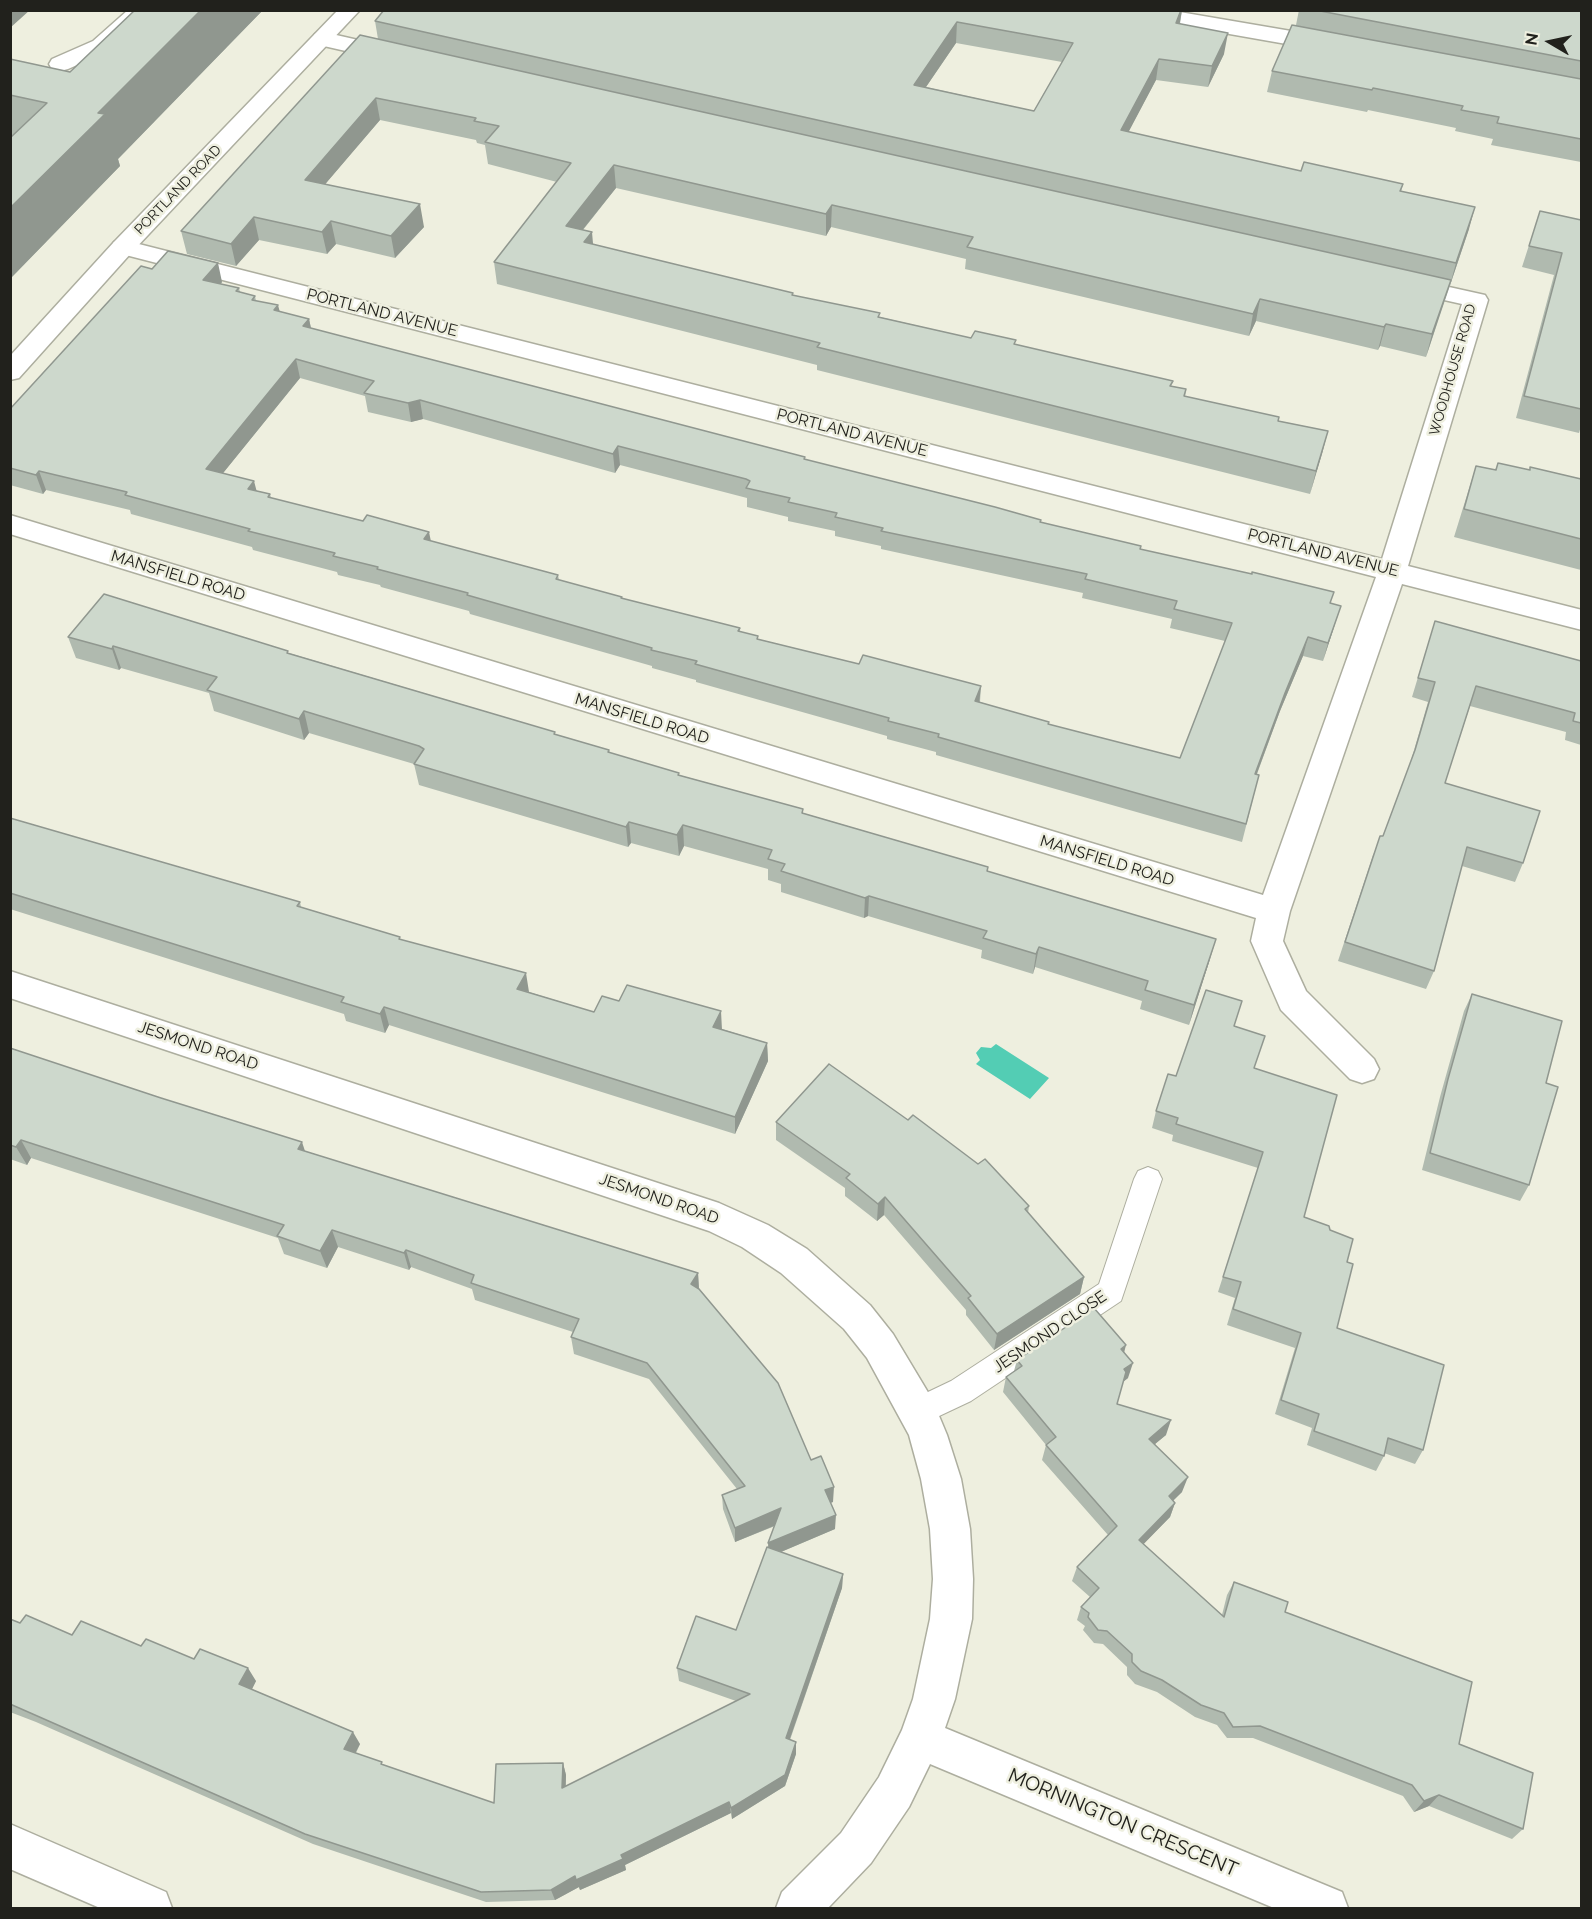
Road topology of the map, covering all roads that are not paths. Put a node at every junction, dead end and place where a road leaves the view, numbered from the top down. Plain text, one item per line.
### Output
1 (141, 10) edge
2 (350, 10) edge
3 (1127, 10) edge
4 (1261, 21) edge
5 (323, 39) junction
6 (1350, 48) edge
7 (416, 60) edge
8 (60, 64) dead end
9 (123, 247) junction
10 (1382, 279) edge
11 (10, 372) edge
12 (10, 524) edge
13 (1392, 571) junction
14 (1581, 620) edge
15 (1274, 911) junction
16 (10, 984) edge
17 (1362, 1069) dead end
18 (1148, 1179) dead end
19 (918, 1412) junction
20 (920, 1739) junction
21 (10, 1846) edge
22 (150, 1908) edge
23 (798, 1908) edge
24 (1326, 1908) edge

1 - 8 street
2 - 5 street, PORTLAND ROAD
3 - 4 street
4 - 6 street
5 - 7 street
5 - 9 street, PORTLAND ROAD
9 - 11 street, PORTLAND ROAD
9 - 13 street, PORTLAND AVENUE
10 - 13 street, WOODHOUSE ROAD
12 - 15 street, MANSFIELD ROAD
13 - 14 street, PORTLAND AVENUE
13 - 15 street
15 - 17 street
16 - 19 street, JESMOND ROAD
18 - 19 lane, JESMOND CLOSE
19 - 20 street, JESMOND ROAD
20 - 23 street, JESMOND ROAD
20 - 24 street, MORNINGTON CRESCENT
21 - 22 street

